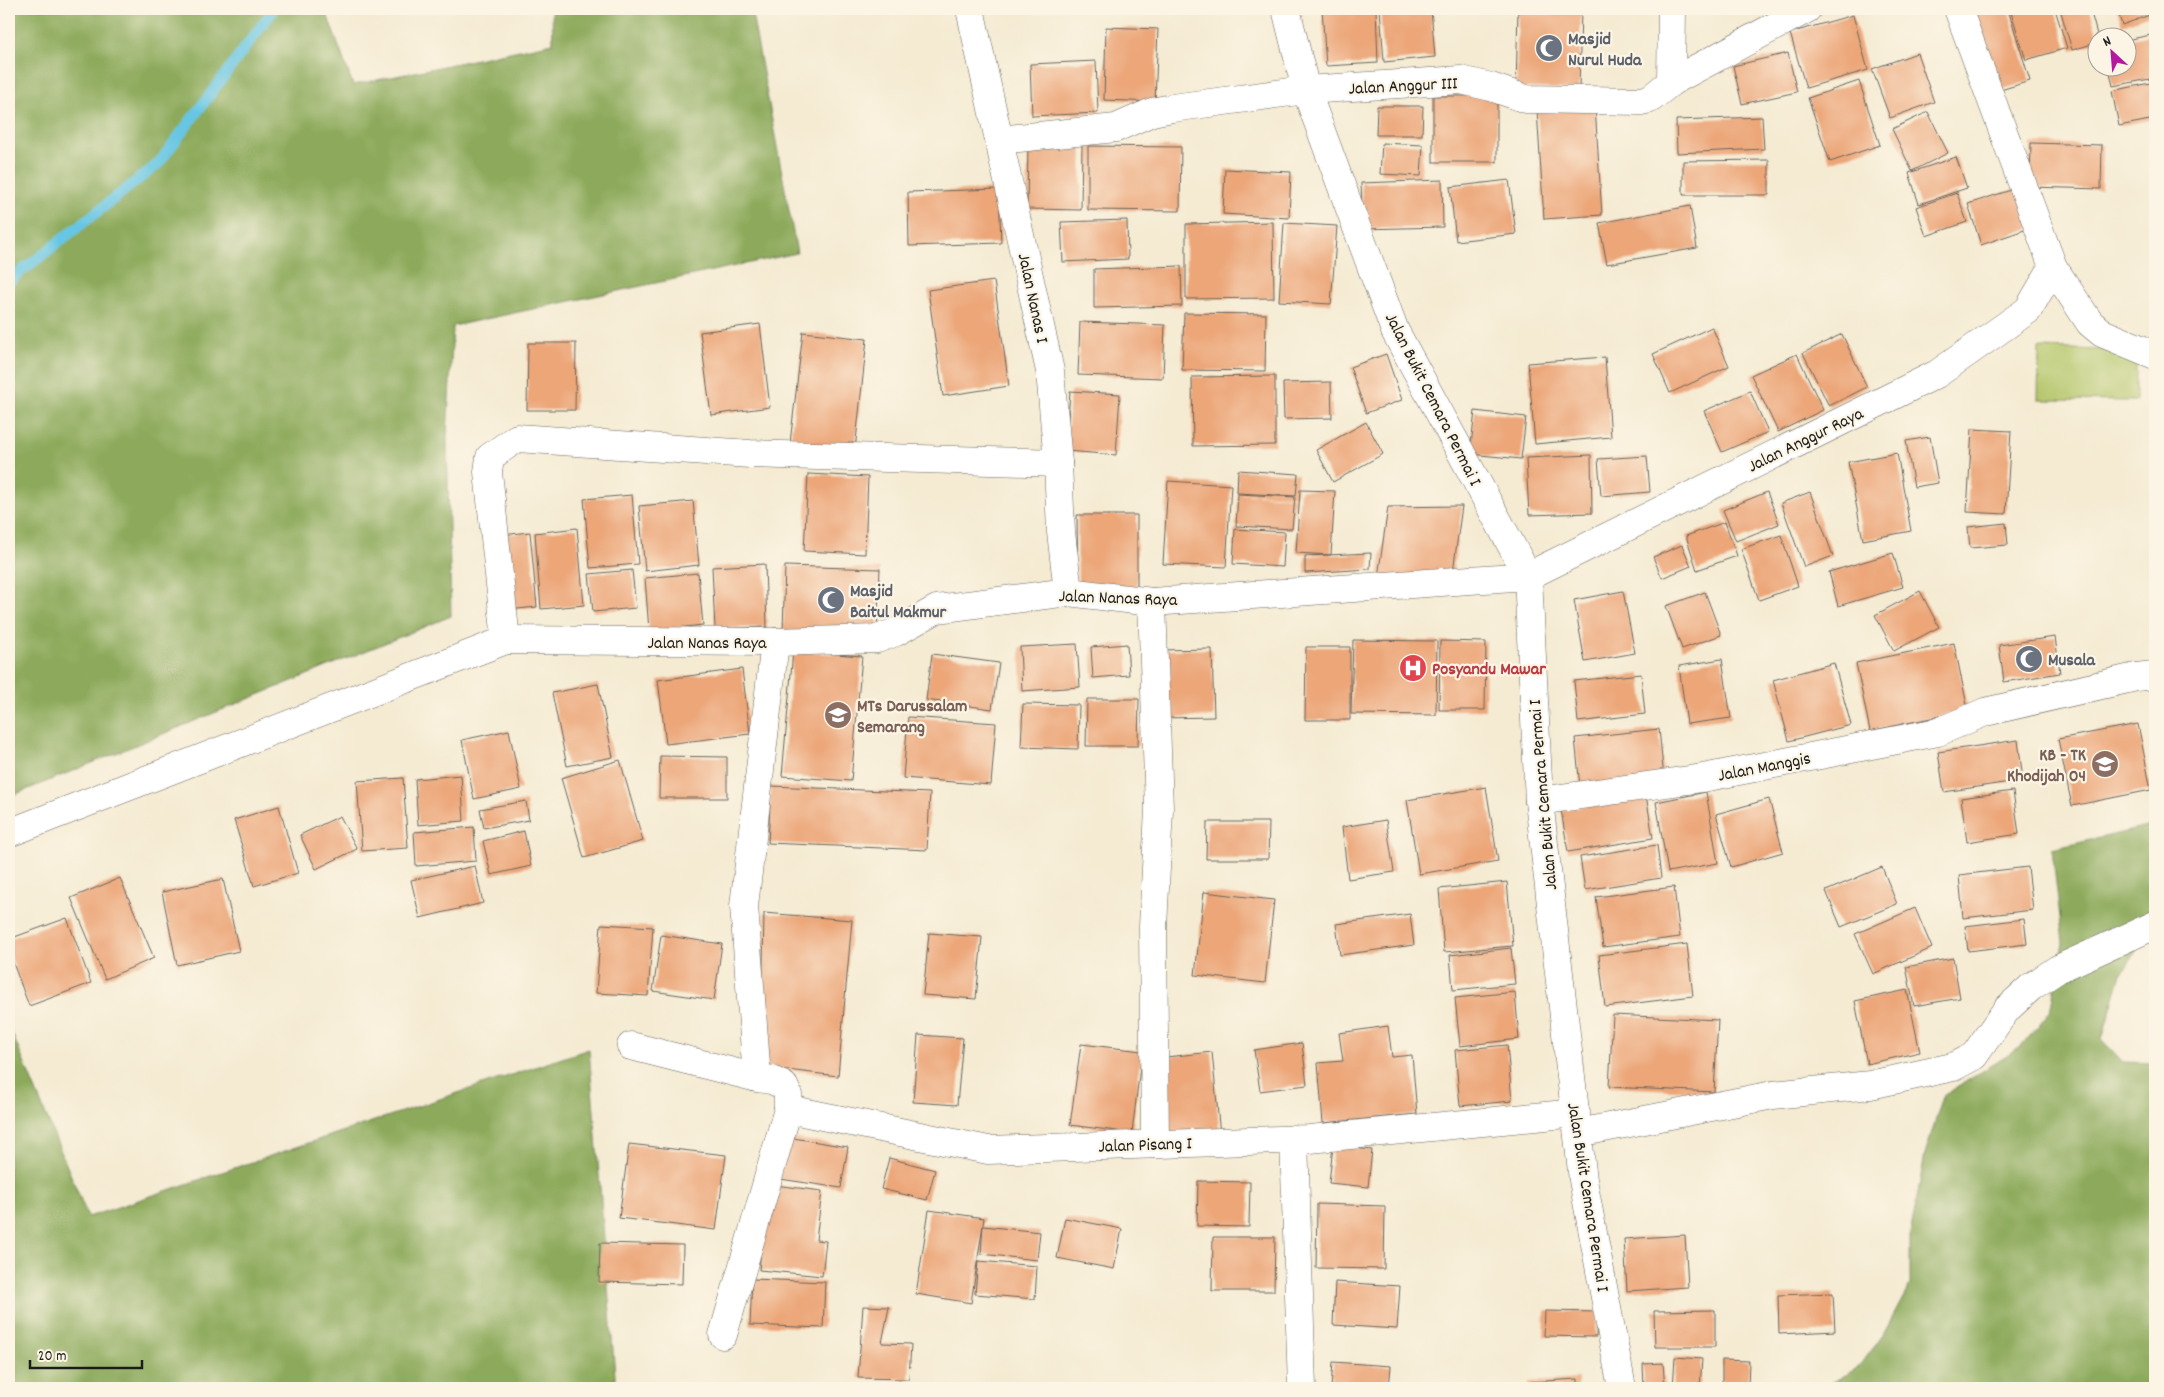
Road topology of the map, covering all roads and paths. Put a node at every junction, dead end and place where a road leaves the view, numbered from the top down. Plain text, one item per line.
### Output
1 (970, 9) edge
2 (1286, 9) edge
3 (1672, 9) edge
4 (1807, 9) edge
5 (1958, 9) edge
6 (1671, 82) junction
7 (1306, 90) junction
8 (999, 140) junction
9 (2054, 267) junction
10 (2155, 355) edge
11 (1058, 463) junction
12 (1528, 576) junction
13 (1068, 592) junction
14 (1152, 602) junction
15 (506, 640) junction
16 (775, 642) junction
17 (2155, 675) edge
18 (1539, 801) junction
19 (9, 832) edge
20 (2155, 925) edge
21 (631, 1046) dead end
22 (756, 1069) junction
23 (788, 1109) junction
24 (1577, 1123) junction
25 (1294, 1139) junction
26 (1155, 1144) junction
27 (723, 1335) dead end
28 (1302, 1388) edge
29 (1622, 1388) edge

1 - 8 street, Jalan Nanas I
2 - 7 street, Jalan Bukit Cemara Permai I
3 - 6 street
4 - 6 street, Jalan Anggur III
5 - 9 street
6 - 7 street, Jalan Anggur III
7 - 8 street, Jalan Anggur III
7 - 12 street, Jalan Bukit Cemara Permai I
8 - 11 street, Jalan Nanas I
9 - 10 street
9 - 12 street, Jalan Anggur Raya
11 - 13 street, Jalan Nanas I
11 - 15 street
12 - 14 street, Jalan Nanas Raya
12 - 18 street, Jalan Bukit Cemara Permai I
13 - 14 street, Jalan Nanas Raya
13 - 16 street, Jalan Nanas Raya
14 - 26 street
15 - 16 street, Jalan Nanas Raya
15 - 19 street
16 - 22 street
17 - 18 street, Jalan Manggis
18 - 24 street, Jalan Bukit Cemara Permai I
20 - 24 street, Jalan Pisang I
21 - 22 street
22 - 23 street
23 - 26 street, Jalan Pisang I
23 - 27 street
24 - 25 street, Jalan Pisang I
24 - 29 street, Jalan Bukit Cemara Permai I
25 - 26 street, Jalan Pisang I
25 - 28 street

